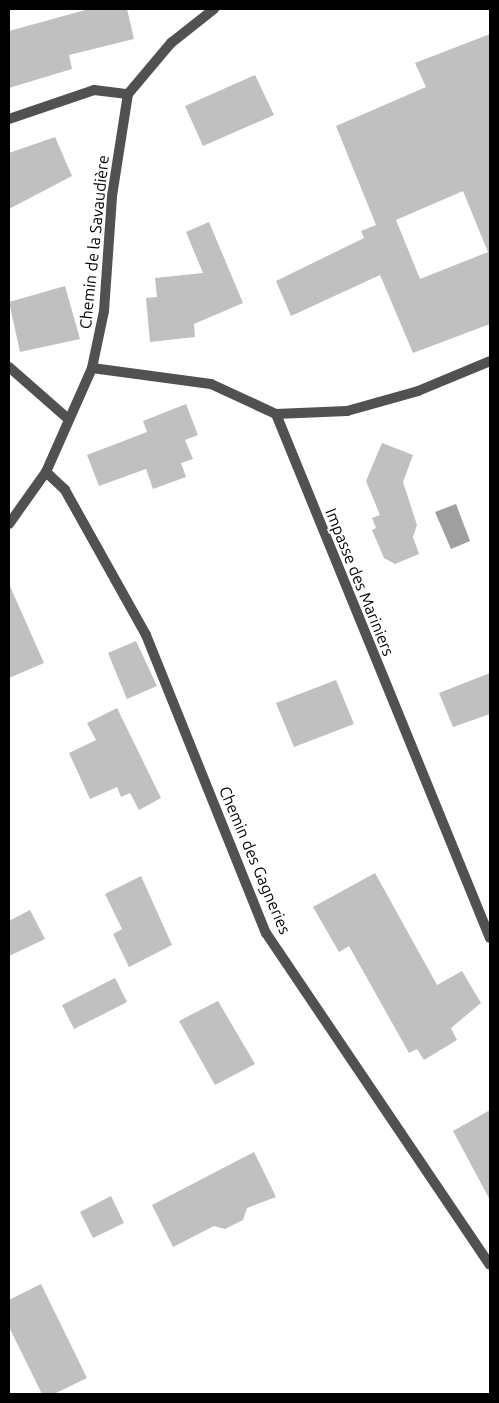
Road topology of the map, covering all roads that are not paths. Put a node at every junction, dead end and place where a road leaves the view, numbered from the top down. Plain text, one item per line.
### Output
1 (214, 9) edge
2 (128, 94) junction
3 (9, 119) edge
4 (490, 361) edge
5 (9, 367) edge
6 (92, 368) junction
7 (276, 414) junction
8 (67, 418) junction
9 (46, 472) junction
10 (9, 524) edge
11 (490, 938) edge
12 (490, 1265) edge

1 - 2 street
2 - 3 street
2 - 6 street, Chemin de la Savaudière
4 - 7 street
5 - 8 street
6 - 7 street
6 - 8 street, Chemin de la Savaudière
7 - 11 street, Impasse des Mariniers
8 - 9 street, Chemin de la Savaudière
9 - 10 street, Chemin de la Savaudière
9 - 12 street, Chemin des Gagneries

